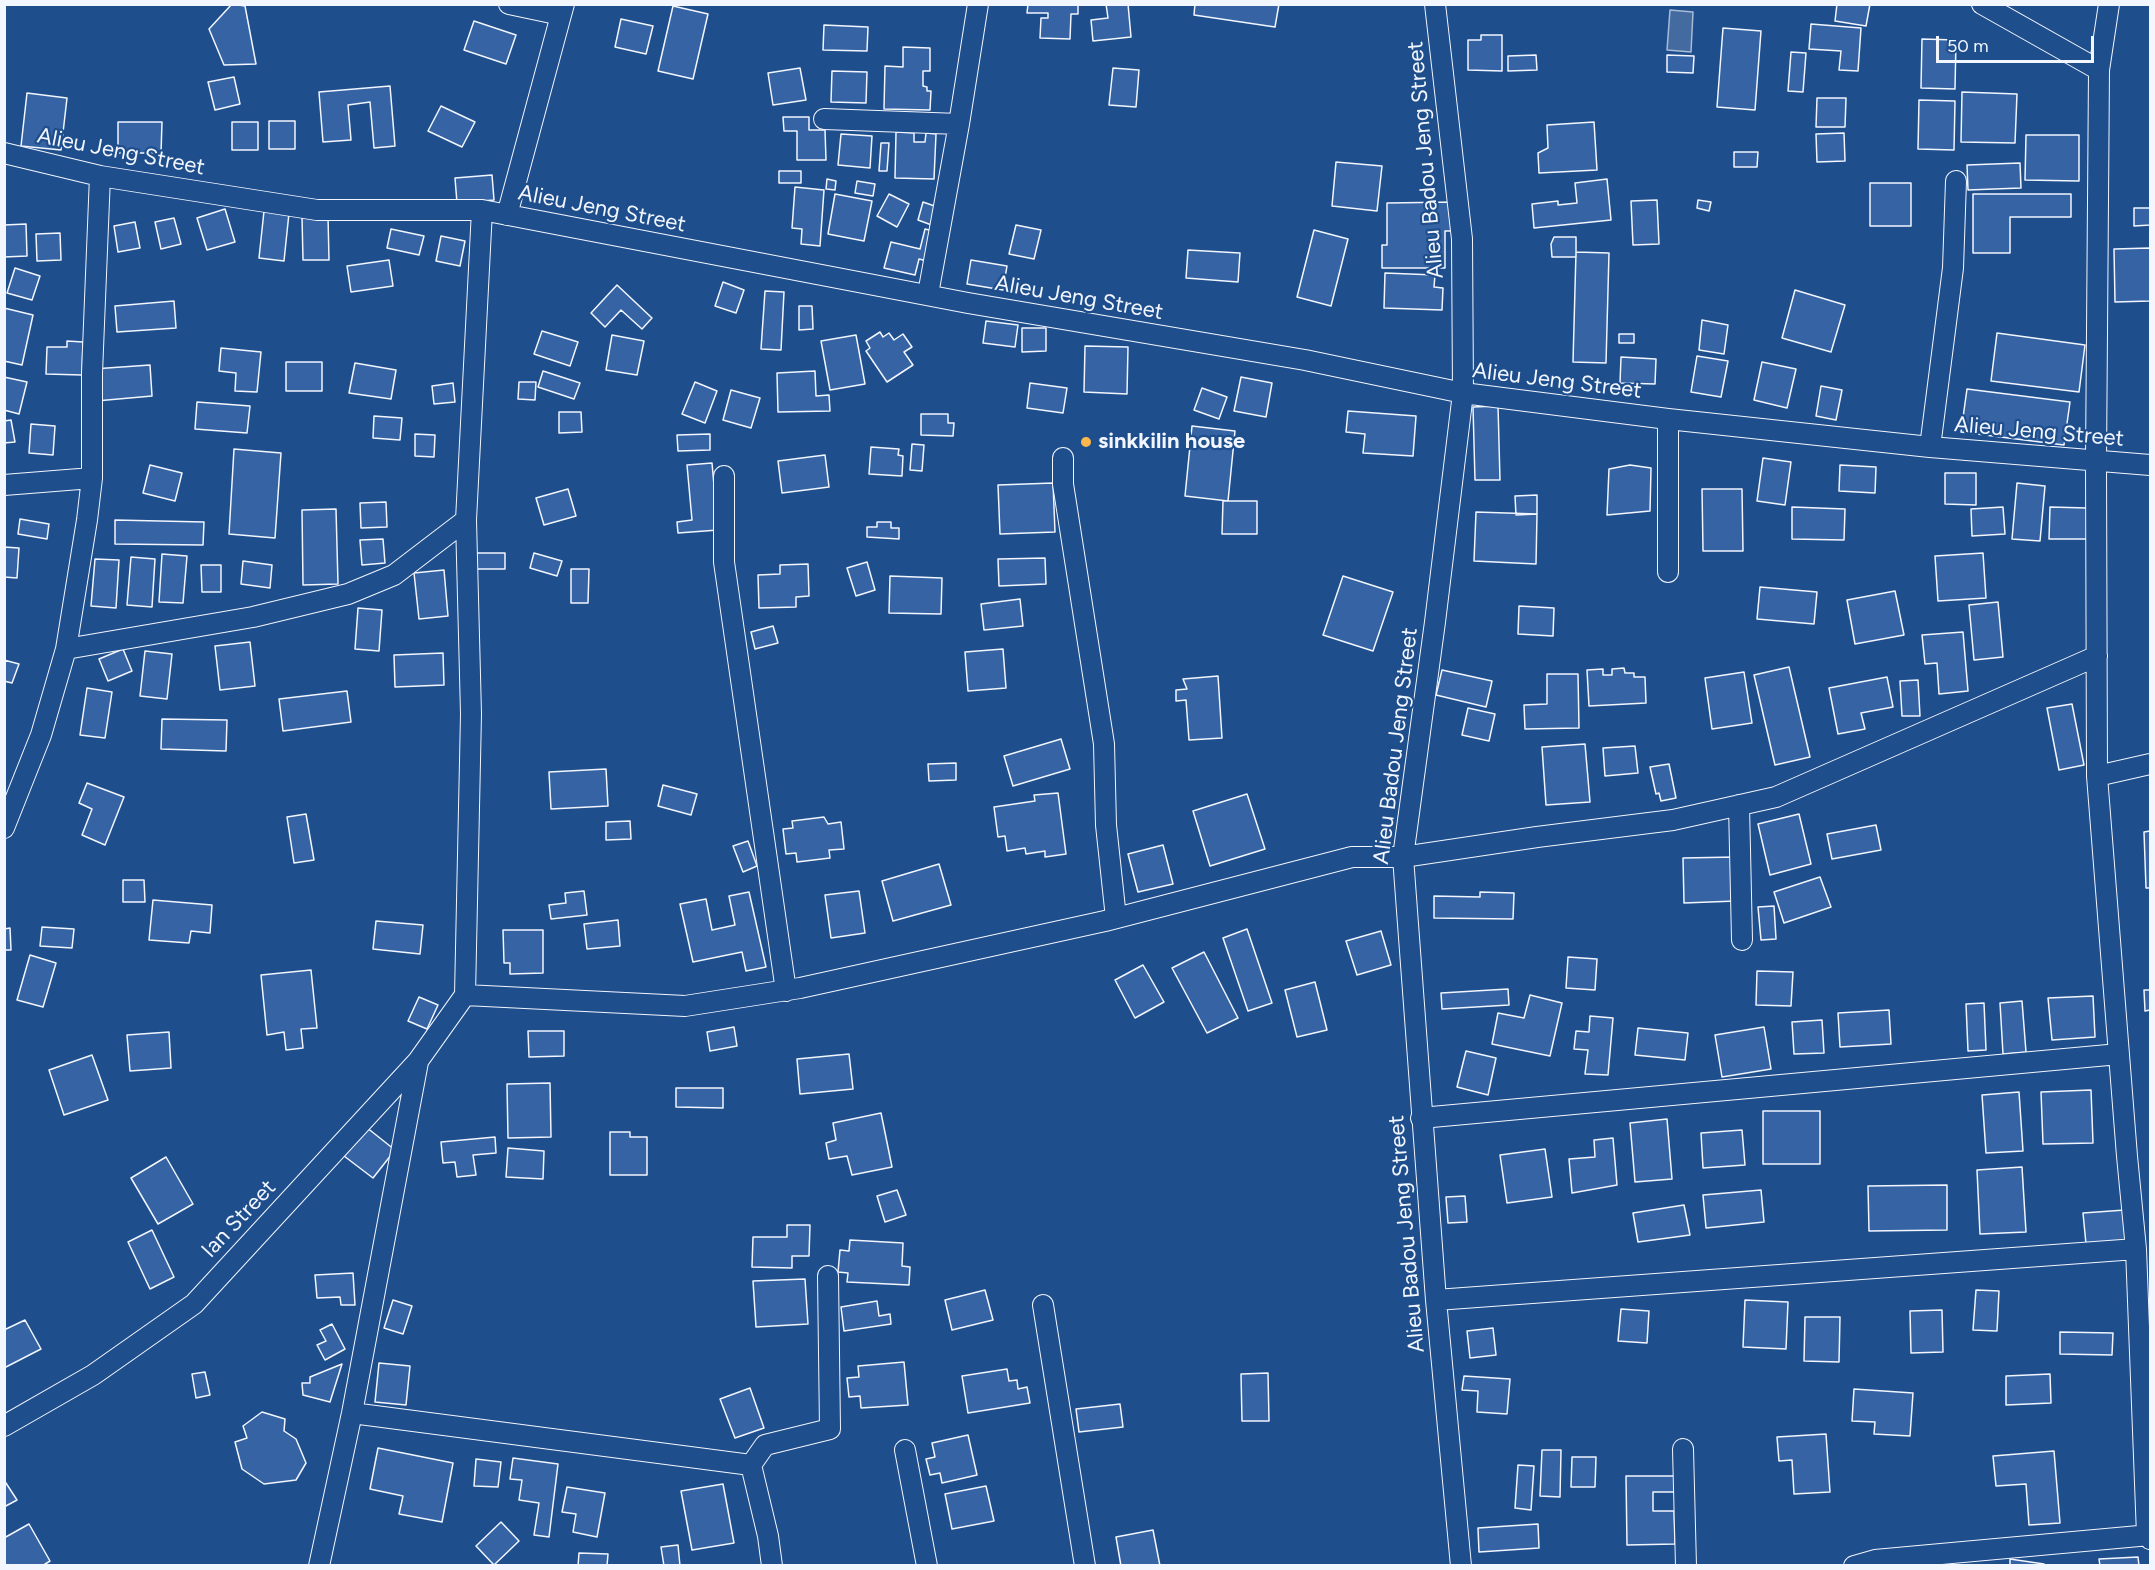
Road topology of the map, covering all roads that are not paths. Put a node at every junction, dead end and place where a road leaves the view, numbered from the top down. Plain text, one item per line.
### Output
1 (509, 4) edge
2 (978, 4) edge
3 (1435, 4) edge
4 (1982, 4) edge
5 (2109, 4) edge
6 (563, 10) edge
7 (2099, 70) junction
8 (825, 119) dead end
9 (959, 124) junction
10 (4, 153) edge
11 (100, 176) junction
12 (1956, 182) dead end
13 (482, 210) junction
14 (507, 215) junction
15 (928, 294) junction
16 (1463, 393) junction
17 (1668, 419) junction
18 (1930, 447) junction
19 (1062, 458) dead end
20 (2096, 462) junction
21 (2151, 465) edge
22 (724, 476) dead end
23 (92, 478) junction
24 (4, 485) edge
25 (466, 520) junction
26 (1668, 572) dead end
27 (66, 649) junction
28 (2097, 656) junction
29 (2151, 764) edge
30 (2097, 776) junction
31 (1738, 805) junction
32 (4, 828) edge
33 (1403, 857) junction
34 (1116, 918) junction
35 (1742, 940) dead end
36 (786, 991) junction
37 (465, 995) junction
38 (2119, 1054) junction
39 (418, 1061) junction
40 (1421, 1118) junction
41 (2136, 1249) junction
42 (828, 1276) dead end
43 (1436, 1300) junction
44 (1043, 1305) dead end
45 (352, 1413) junction
46 (4, 1426) edge
47 (1683, 1449) dead end
48 (905, 1450) dead end
49 (751, 1465) junction
50 (2149, 1536) edge
51 (319, 1566) edge
52 (772, 1566) edge
53 (927, 1566) edge
54 (1085, 1566) edge
55 (1461, 1566) edge
56 (1686, 1566) edge
57 (1854, 1566) edge

1 - 6 street
2 - 9 street
3 - 16 street, Alieu Badou Jeng Street
4 - 7 street
5 - 7 street
6 - 14 street
7 - 20 street
8 - 9 street
9 - 15 street
10 - 11 street, Alieu Jeng Street
11 - 13 street, Alieu Jeng Street
11 - 23 street
12 - 18 street
13 - 14 street, Alieu Jeng Street
13 - 25 street
14 - 15 street, Alieu Jeng Street
15 - 16 street, Alieu Jeng Street
16 - 17 street, Alieu Jeng Street
16 - 33 street, Alieu Badou Jeng Street
17 - 18 street, Alieu Jeng Street
17 - 26 street
18 - 20 street, Alieu Jeng Street
19 - 34 street
20 - 21 street, Alieu Jeng Street
20 - 28 street
22 - 36 street
23 - 24 street
23 - 27 street
25 - 27 street
25 - 37 street
27 - 32 street
28 - 30 street
28 - 31 street
29 - 30 street
30 - 38 street
31 - 33 street
31 - 35 street
33 - 34 street
33 - 40 street, Alieu Badou Jeng Street
34 - 36 street
36 - 37 street
37 - 39 street, Ian Street
38 - 40 street
38 - 41 street
39 - 45 street
39 - 46 street, Ian Street
40 - 43 street, Alieu Badou Jeng Street
41 - 43 street
41 - 50 street
42 - 49 street
43 - 55 street, Alieu Badou Jeng Street
44 - 54 street
45 - 49 street
45 - 51 street
47 - 56 street
48 - 53 street
49 - 52 street
50 - 57 street

